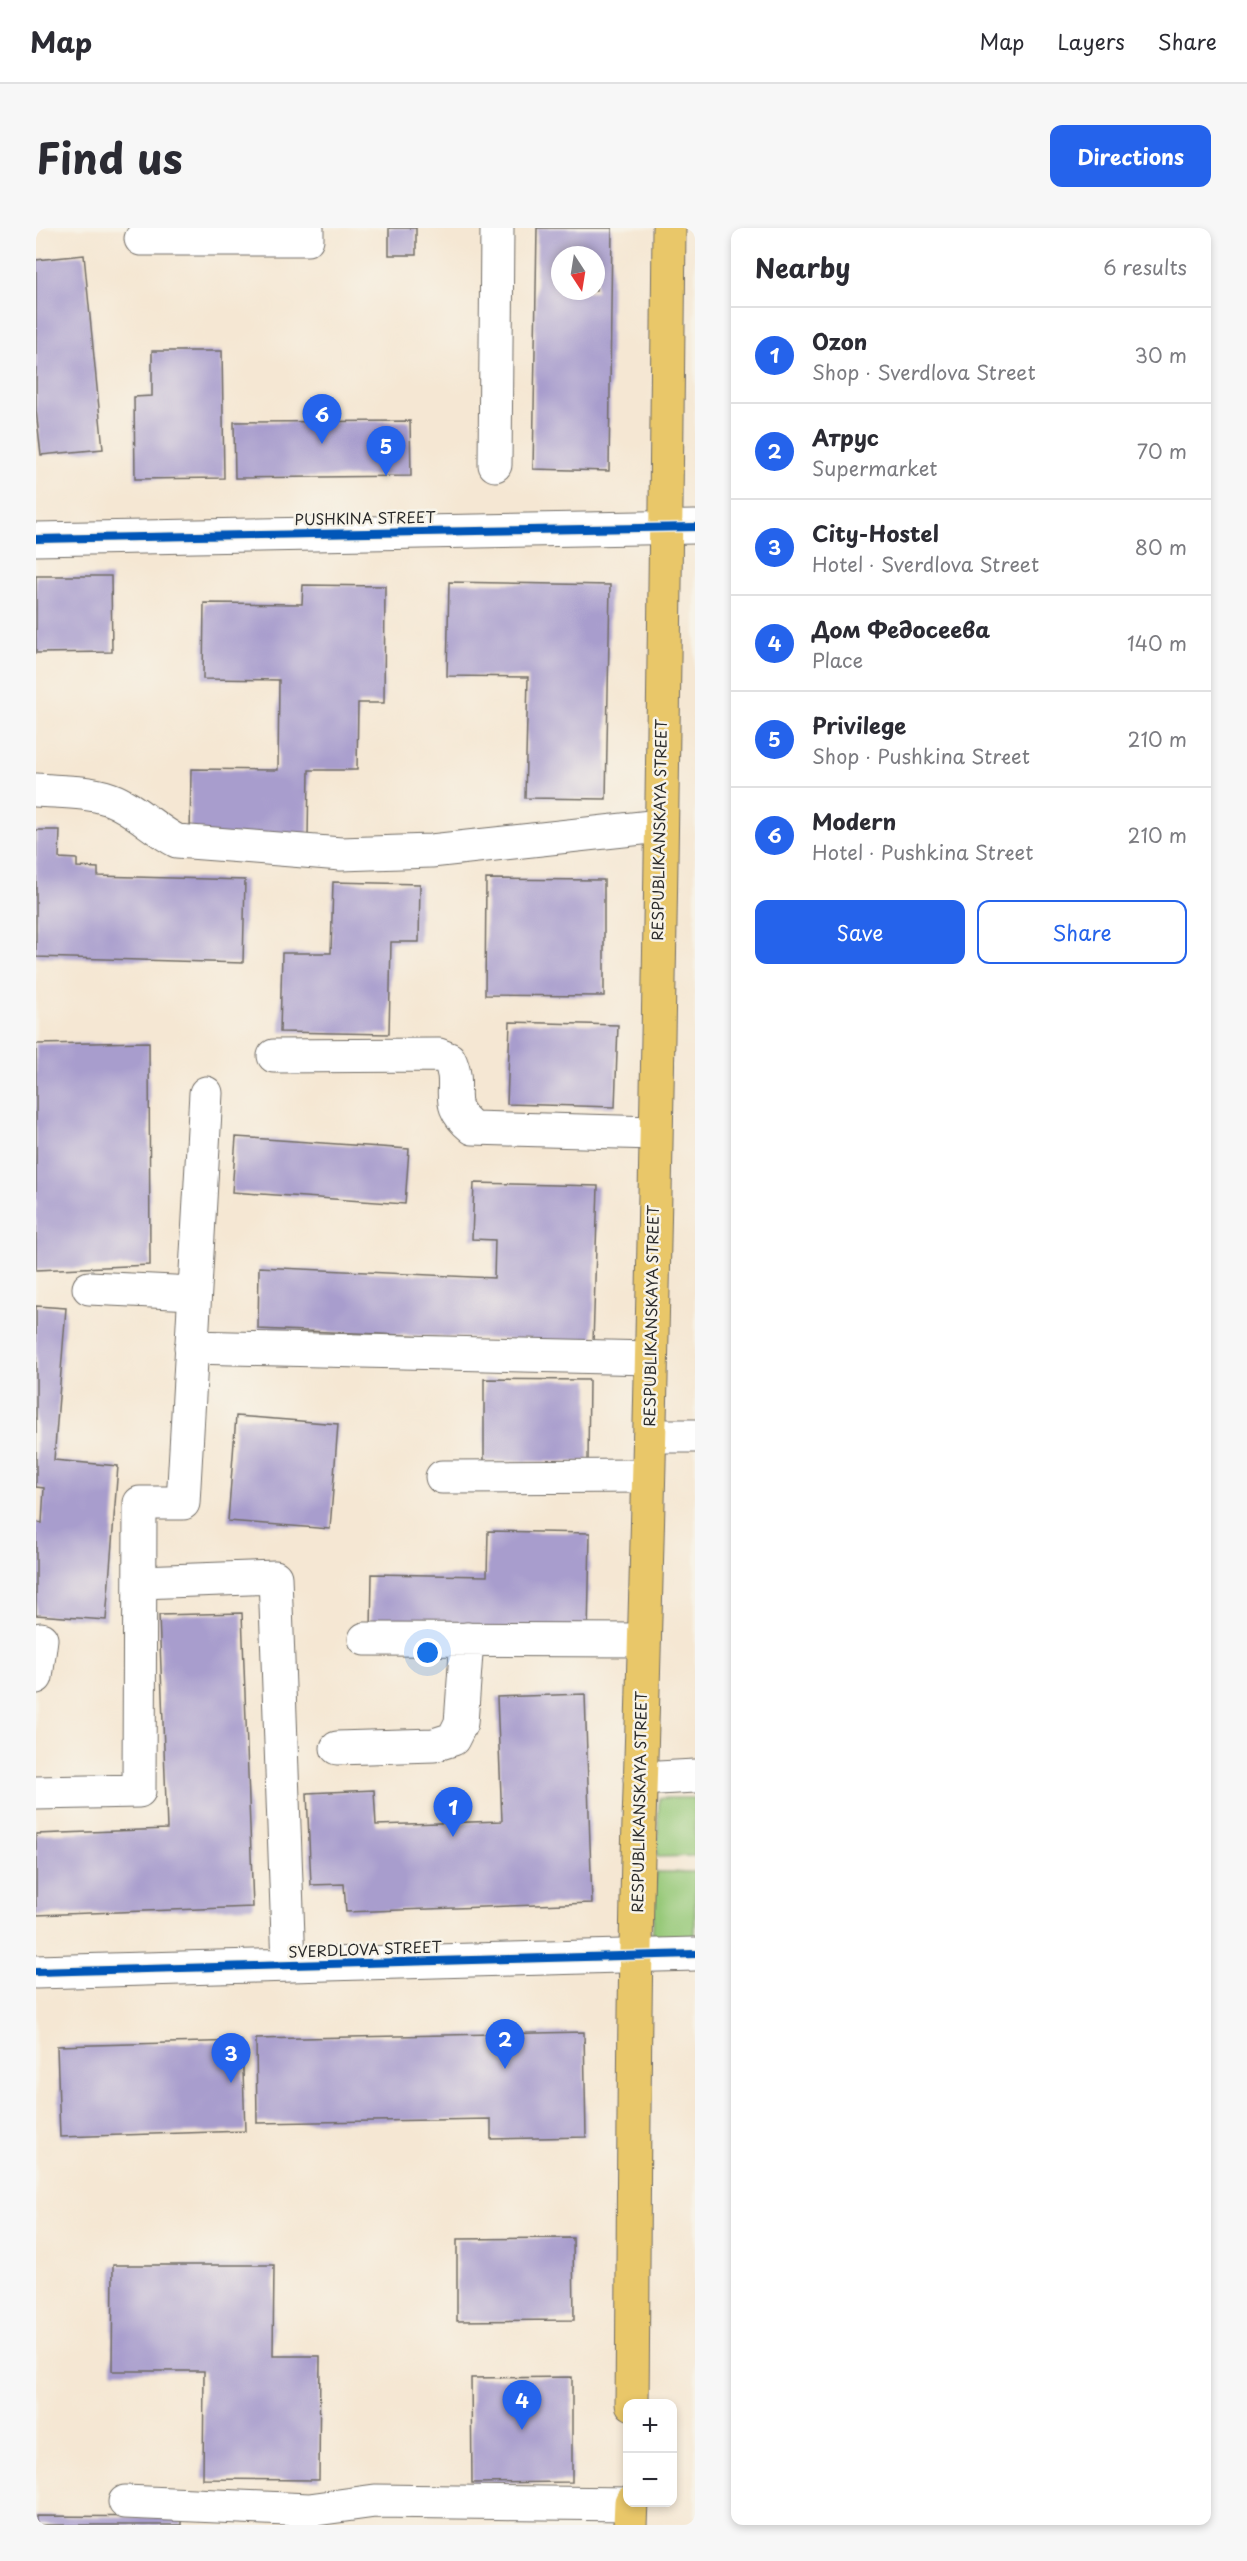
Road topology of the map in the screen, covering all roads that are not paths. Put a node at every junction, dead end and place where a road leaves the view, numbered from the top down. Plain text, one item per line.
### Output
1 (307, 228) edge
2 (496, 228) edge
3 (669, 228) edge
4 (141, 239) dead end
5 (495, 465) dead end
6 (681, 527) edge
7 (36, 539) edge
8 (36, 790) edge
9 (660, 826) junction
10 (274, 1056) dead end
11 (206, 1093) dead end
12 (655, 1133) junction
13 (88, 1288) dead end
14 (194, 1293) junction
15 (191, 1347) junction
16 (651, 1358) junction
17 (650, 1436) junction
18 (695, 1436) edge
19 (648, 1476) junction
20 (442, 1477) dead end
21 (140, 1582) junction
22 (41, 1639) dead end
23 (365, 1639) dead end
24 (467, 1639) junction
25 (644, 1640) junction
26 (36, 1677) edge
27 (337, 1748) dead end
28 (695, 1776) edge
29 (640, 1779) junction
30 (36, 1793) edge
31 (695, 1954) edge
32 (637, 1955) junction
33 (289, 1965) junction
34 (36, 1972) edge
35 (632, 2399) edge
36 (126, 2502) dead end
37 (630, 2510) edge
38 (308, 2518) edge

1 - 4 street
2 - 5 street
3 - 6 main road, RESPUBLIKANSKAYA STREET
6 - 7 street, PUSHKINA STREET
6 - 9 main road, RESPUBLIKANSKAYA STREET
8 - 9 street
9 - 12 main road, RESPUBLIKANSKAYA STREET
10 - 12 street
11 - 14 street
12 - 16 main road, RESPUBLIKANSKAYA STREET
13 - 14 street
14 - 15 street
15 - 16 street
15 - 21 street
16 - 17 main road, RESPUBLIKANSKAYA STREET
17 - 18 street
17 - 19 main road, RESPUBLIKANSKAYA STREET
19 - 20 street
19 - 25 main road, RESPUBLIKANSKAYA STREET
21 - 30 street
21 - 33 street
22 - 26 street
23 - 24 street
24 - 25 street
24 - 27 street
25 - 29 main road, RESPUBLIKANSKAYA STREET
28 - 29 street
29 - 32 main road, RESPUBLIKANSKAYA STREET
31 - 32 street, SVERDLOVA STREET
32 - 33 street, SVERDLOVA STREET
32 - 35 main road, RESPUBLIKANSKAYA STREET
33 - 34 street, SVERDLOVA STREET
36 - 38 street
37 - 38 street

